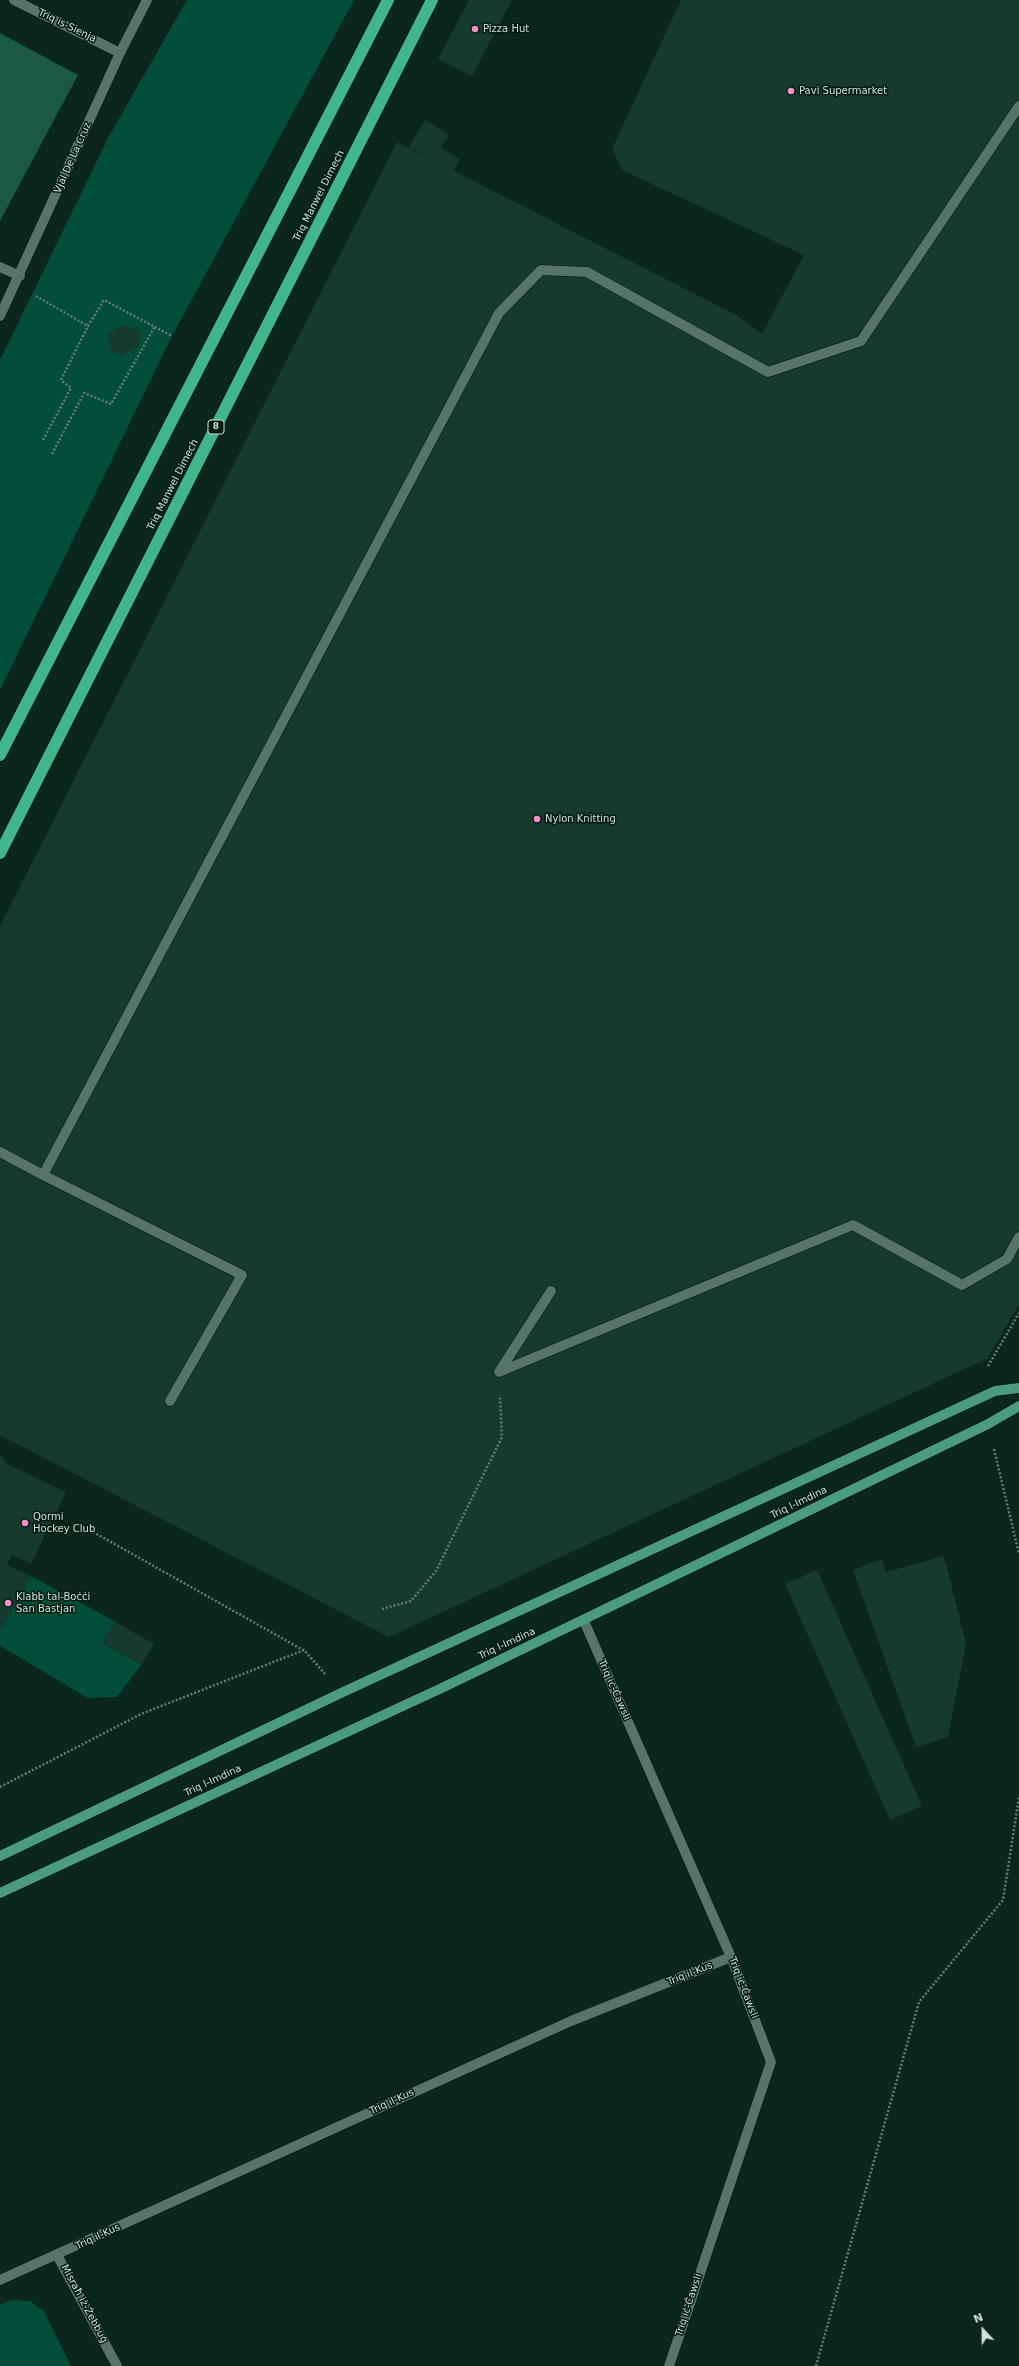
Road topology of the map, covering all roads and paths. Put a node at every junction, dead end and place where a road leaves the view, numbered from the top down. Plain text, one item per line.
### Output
1 (14, 0) edge
2 (146, 0) edge
3 (388, 0) edge
4 (432, 0) edge
5 (120, 53) junction
6 (1019, 106) edge
7 (0, 266) edge
8 (20, 276) junction
9 (32, 294) dead end
10 (0, 316) edge
11 (88, 326) junction
12 (155, 326) junction
13 (172, 336) dead end
14 (43, 440) dead end
15 (52, 454) dead end
16 (0, 755) edge
17 (0, 853) edge
18 (0, 1152) edge
19 (43, 1175) junction
20 (1019, 1237) edge
21 (551, 1291) dead end
22 (499, 1372) junction
23 (1019, 1388) edge
24 (170, 1401) dead end
25 (1019, 1406) edge
26 (988, 1424) junction
27 (79, 1524) dead end
28 (1019, 1554) edge
29 (382, 1609) dead end
30 (584, 1621) junction
31 (304, 1650) junction
32 (342, 1693) junction
33 (0, 1787) edge
34 (1019, 1797) edge
35 (0, 1856) edge
36 (0, 1893) edge
37 (731, 1957) junction
38 (57, 2255) junction
39 (0, 2280) edge
40 (117, 2366) edge
41 (669, 2366) edge
42 (816, 2366) edge

1 - 5 street, Triq is-Sienja
2 - 5 street, Vjal De La Cruz
3 - 16 highway
4 - 17 highway, Triq Manwel Dimech / 8
5 - 8 street, Vjal De La Cruz
6 - 19 street
7 - 8 street
8 - 10 street, Vjal De La Cruz
9 - 11 path
11 - 12 path
11 - 14 path
12 - 13 path
12 - 15 path
18 - 19 street
19 - 24 street
20 - 22 street
21 - 22 street
22 - 29 path
23 - 32 main road, Triq l-Imdina
25 - 26 main road, Triq l-Imdina
26 - 28 path
26 - 30 main road, Triq l-Imdina
27 - 31 path
30 - 36 main road, Triq l-Imdina
30 - 37 street, Triq iċ-Ċawsli
31 - 32 path
31 - 33 path
32 - 35 main road, Triq l-Imdina
34 - 42 path
37 - 38 street, Triq il-Kus
37 - 41 street, Triq iċ-Ċawsli
38 - 39 street, Misraħ iż-Żebbuġ
38 - 40 street, Misraħ iż-Żebbuġ

